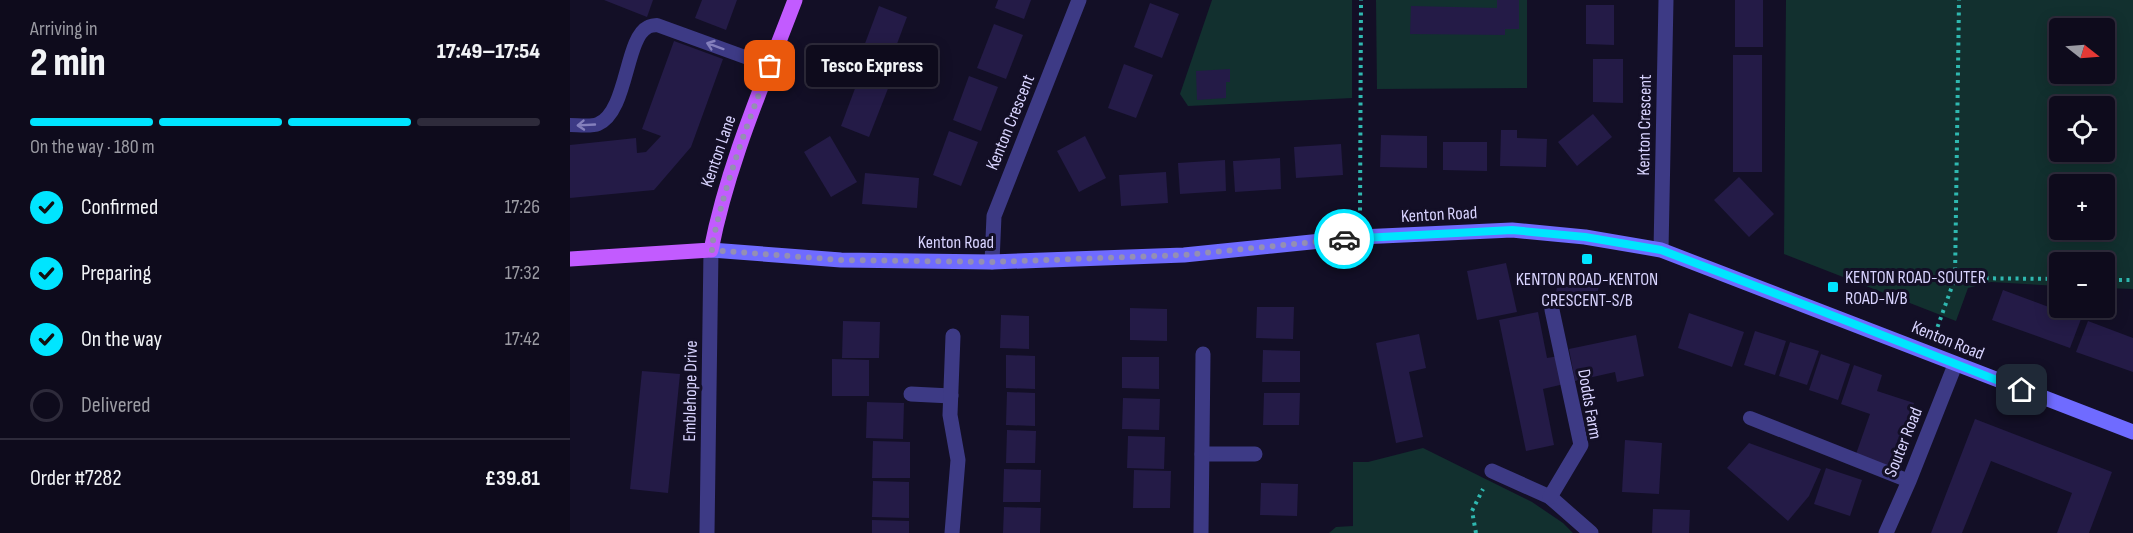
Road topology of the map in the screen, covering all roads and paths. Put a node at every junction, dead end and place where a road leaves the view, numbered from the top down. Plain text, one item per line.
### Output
1 (795, 0) edge
2 (1079, 0) edge
3 (1361, 0) edge
4 (1666, 0) edge
5 (1959, 0) edge
6 (770, 66) junction
7 (570, 125) edge
8 (1360, 237) junction
9 (711, 250) junction
10 (1661, 250) junction
11 (570, 258) edge
12 (992, 262) junction
13 (1955, 278) junction
14 (2049, 279) edge
15 (2115, 280) edge
16 (2133, 280) edge
17 (1552, 310) dead end
18 (953, 336) dead end
19 (1926, 353) junction
20 (1203, 354) dead end
21 (1955, 365) junction
22 (911, 394) dead end
23 (951, 396) junction
24 (1750, 418) dead end
25 (2133, 432) edge
26 (1202, 454) junction
27 (1255, 454) dead end
28 (1492, 471) joint
29 (1909, 481) junction
30 (1550, 497) junction
31 (707, 533) edge
32 (952, 533) edge
33 (1201, 533) edge
34 (1476, 533) edge
35 (1591, 533) edge
36 (1886, 533) edge

1 - 6 main road, Kenton Lane
2 - 12 street, Kenton Crescent
3 - 8 path
4 - 10 street, Kenton Crescent
5 - 13 path
6 -> 7 lane
6 - 9 main road, Kenton Lane
8 - 10 street, Kenton Road
8 - 12 street, Kenton Road
9 - 11 main road, Kenton Road
9 - 12 street, Kenton Road
9 - 31 street, Emblehope Drive
10 - 19 street, Kenton Road
13 - 14 path
13 - 19 path
15 - 16 path
17 - 30 street, Dodds Farm
18 - 23 street
19 - 21 street, Kenton Road
20 - 26 street
21 - 25 street, Kenton Road
21 - 29 street, Souter Road
22 - 23 street
23 - 32 street
24 - 29 lane
26 - 27 street
26 - 33 street
28 - 30 street
28 - 34 path
29 - 36 street, Souter Road
30 - 35 street

